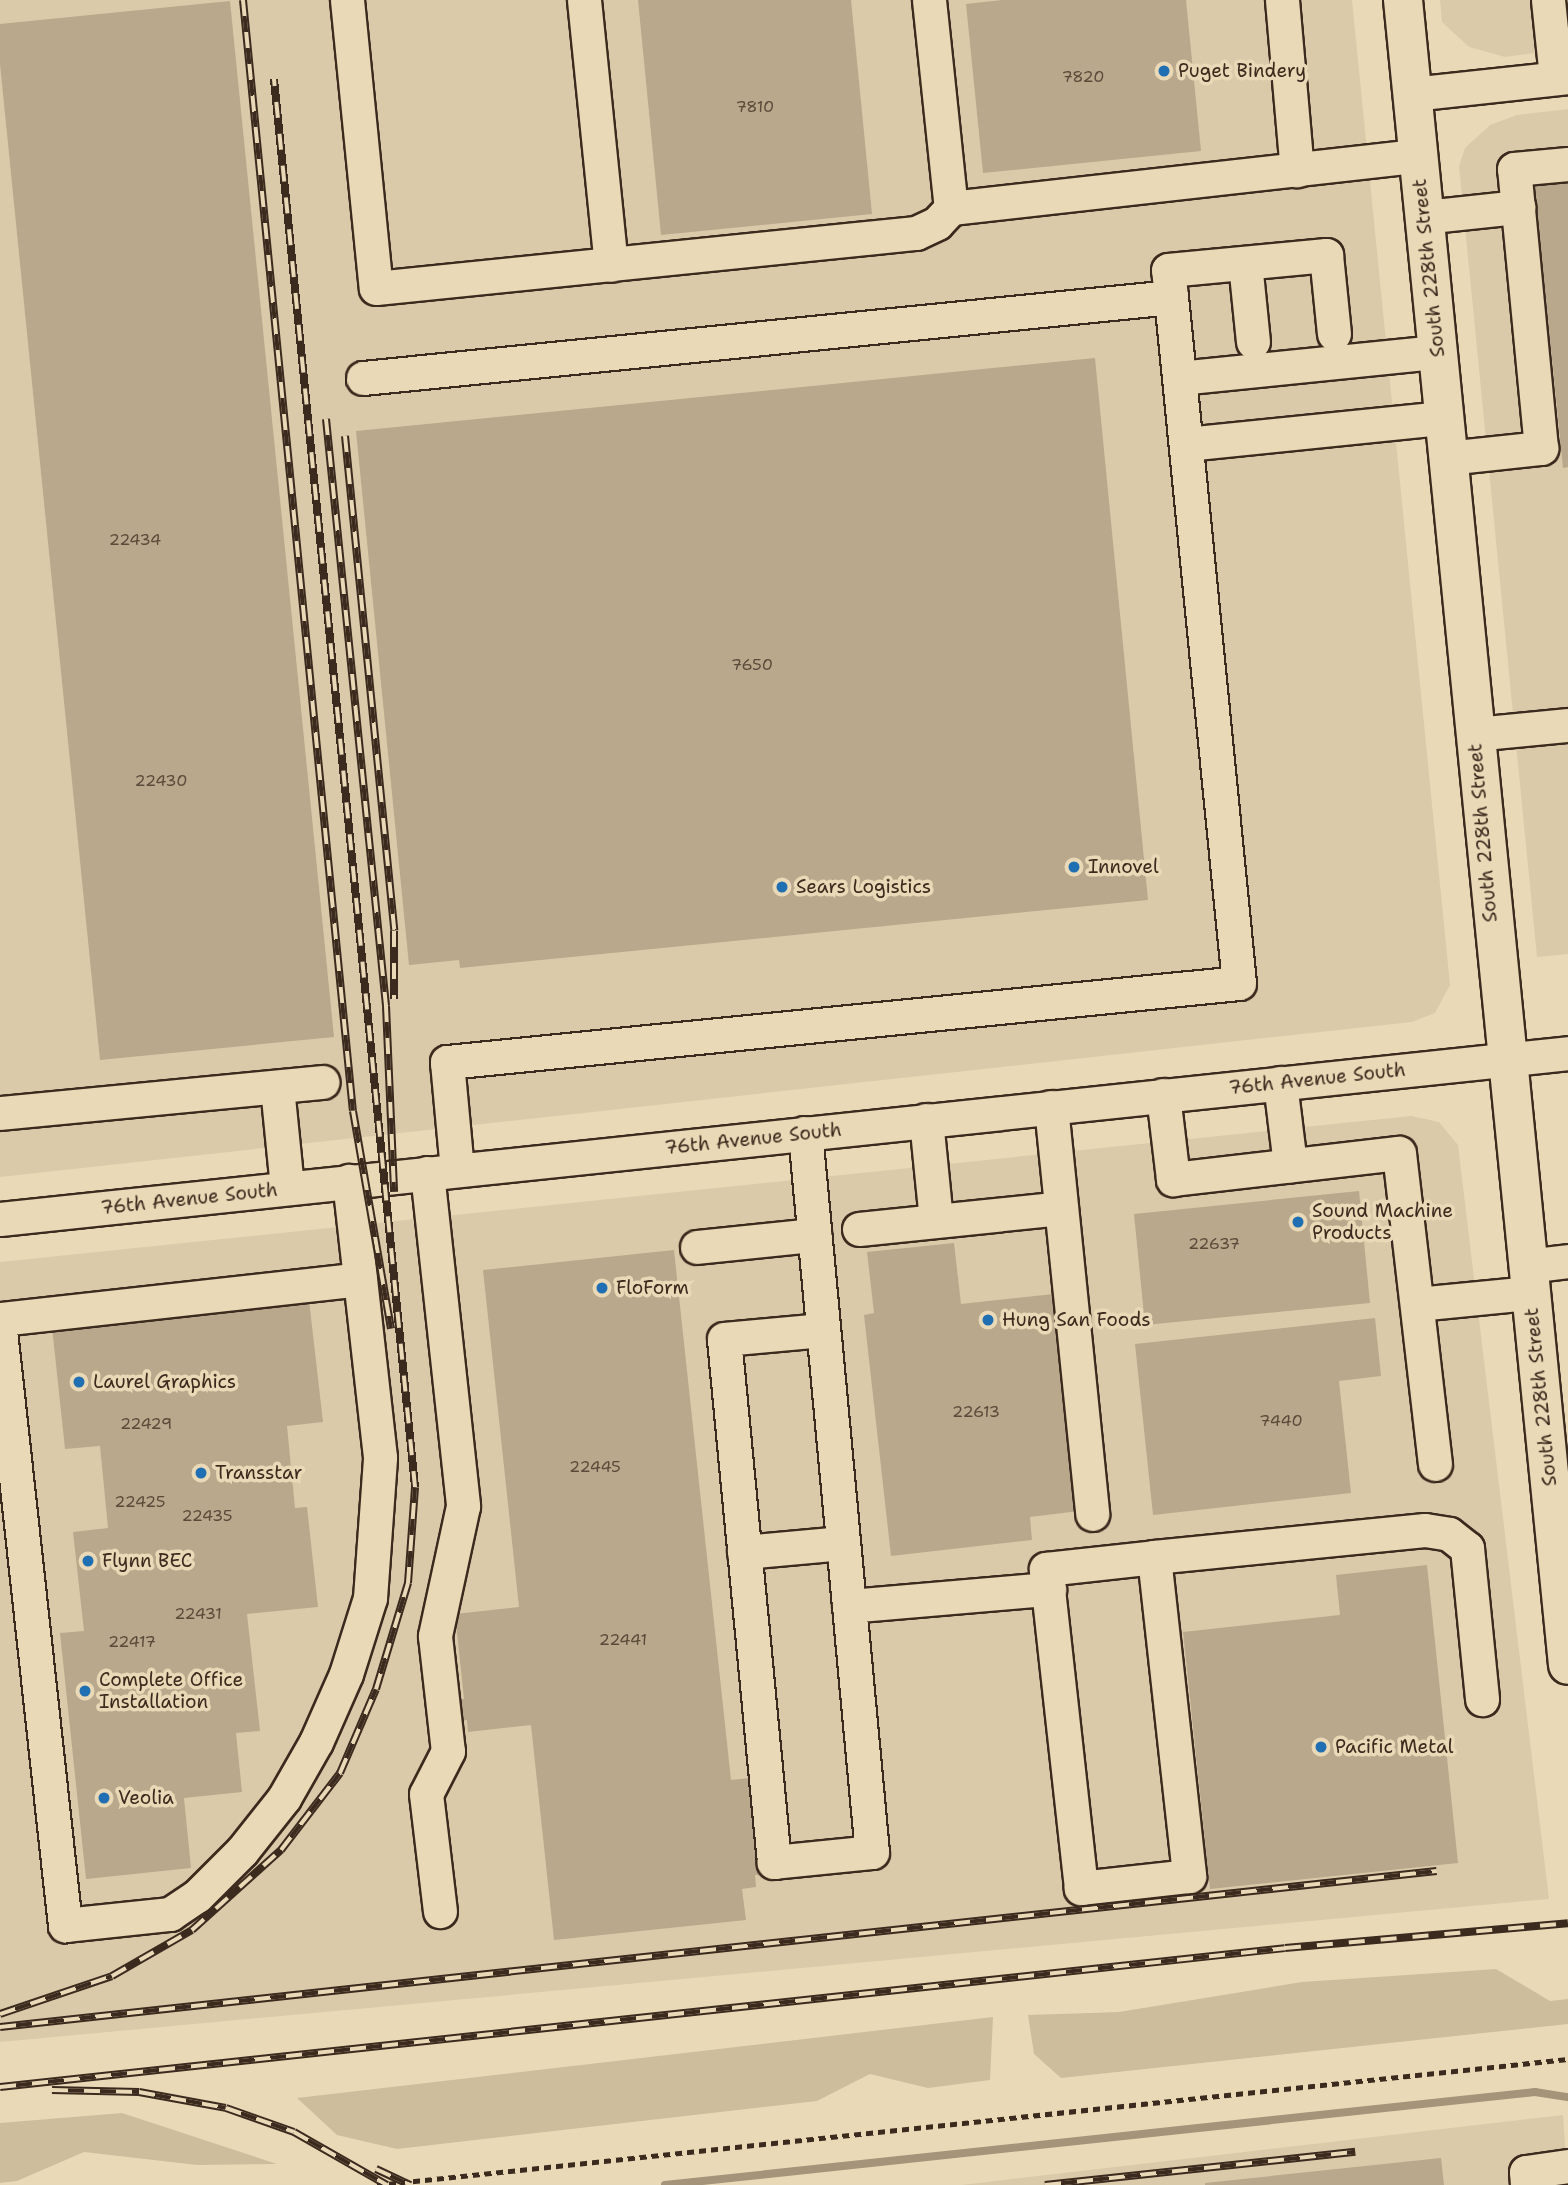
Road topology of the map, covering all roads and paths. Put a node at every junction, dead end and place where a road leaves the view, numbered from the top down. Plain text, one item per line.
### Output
1 (348, 0) edge
2 (584, 0) edge
3 (929, 0) edge
4 (1282, 0) edge
5 (1403, 0) edge
6 (1548, 0) edge
7 (1562, 78) edge
8 (1412, 94) junction
9 (1418, 156) junction
10 (1568, 164) edge
11 (1297, 170) junction
12 (1518, 207) junction
13 (951, 208) junction
14 (1424, 217) junction
15 (1245, 263) junction
16 (611, 265) junction
17 (1171, 297) junction
18 (1334, 334) dead end
19 (1253, 342) dead end
20 (1437, 352) junction
21 (363, 378) dead end
22 (1179, 378) junction
23 (1443, 418) junction
24 (1186, 444) junction
25 (1447, 458) junction
26 (1568, 725) edge
27 (1474, 734) junction
28 (1568, 1053) edge
29 (1506, 1059) junction
30 (323, 1082) dead end
31 (1280, 1083) junction
32 (277, 1087) junction
33 (1163, 1095) junction
34 (1051, 1107) junction
35 (0, 1113) edge
36 (926, 1120) junction
37 (804, 1133) junction
38 (1290, 1166) junction
39 (442, 1172) junction
40 (349, 1181) junction
41 (287, 1188) junction
42 (1061, 1208) junction
43 (0, 1219) edge
44 (936, 1221) junction
45 (859, 1229) dead end
46 (814, 1236) junction
47 (697, 1247) dead end
48 (1568, 1261) edge
49 (360, 1279) junction
50 (1528, 1279) junction
51 (1417, 1304) junction
52 (0, 1319) edge
53 (823, 1329) junction
54 (0, 1331) edge
55 (1557, 1449) edge
56 (1435, 1464) dead end
57 (1093, 1514) dead end
58 (843, 1543) junction
59 (744, 1552) junction
60 (1154, 1557) junction
61 (1049, 1589) junction
62 (849, 1606) junction
63 (1568, 1665) edge
64 (1482, 1699) dead end
65 (440, 1911) dead end
66 (1568, 2059) edge
67 (1568, 2166) edge
68 (377, 2185) edge
69 (1527, 2185) edge

1 - 16 street
2 - 16 street
3 - 13 street
4 - 11 street
5 - 8 main road, South 228th Street
6 - 7 street
7 - 8 street
8 - 9 main road, South 228th Street
9 - 11 street
9 - 14 main road, South 228th Street
10 - 12 street
11 - 13 street
12 - 14 street
12 - 25 street
13 - 16 street
14 - 20 main road, South 228th Street
15 - 17 street
15 - 18 street
15 - 19 street
17 - 21 street
17 - 22 street
20 - 22 street
20 - 23 main road, South 228th Street
22 - 24 street
23 - 24 street
23 - 25 main road, South 228th Street
24 - 39 street
25 - 27 main road, South 228th Street
26 - 27 street
27 - 29 main road, South 228th Street
28 - 29 street, 76th Avenue South
29 - 31 street, 76th Avenue South
29 - 50 main road, South 228th Street
30 - 32 street
31 - 33 street, 76th Avenue South
31 - 38 street
32 - 35 street
32 - 41 street
33 - 34 street, 76th Avenue South
33 - 38 street
34 - 36 street, 76th Avenue South
34 - 42 street
36 - 37 street, 76th Avenue South
36 - 44 street
37 - 39 street, 76th Avenue South
37 - 46 street
38 - 51 street
39 - 40 street, 76th Avenue South
39 - 65 street
40 - 41 street, 76th Avenue South
40 - 49 street
41 - 43 street, 76th Avenue South
42 - 44 street
42 - 57 street
44 - 45 street
46 - 47 street
46 - 53 street
48 - 50 street
49 - 52 street
49 - 54 street
50 - 51 street
50 - 55 main road, South 228th Street
51 - 56 street
53 - 58 street
53 - 59 street
55 - 63 main road, South 228th Street
58 - 59 street
58 - 62 street
59 - 62 street
60 - 61 street
60 - 61 street
60 - 64 street
61 - 62 street
66 - 68 path
67 - 69 street

